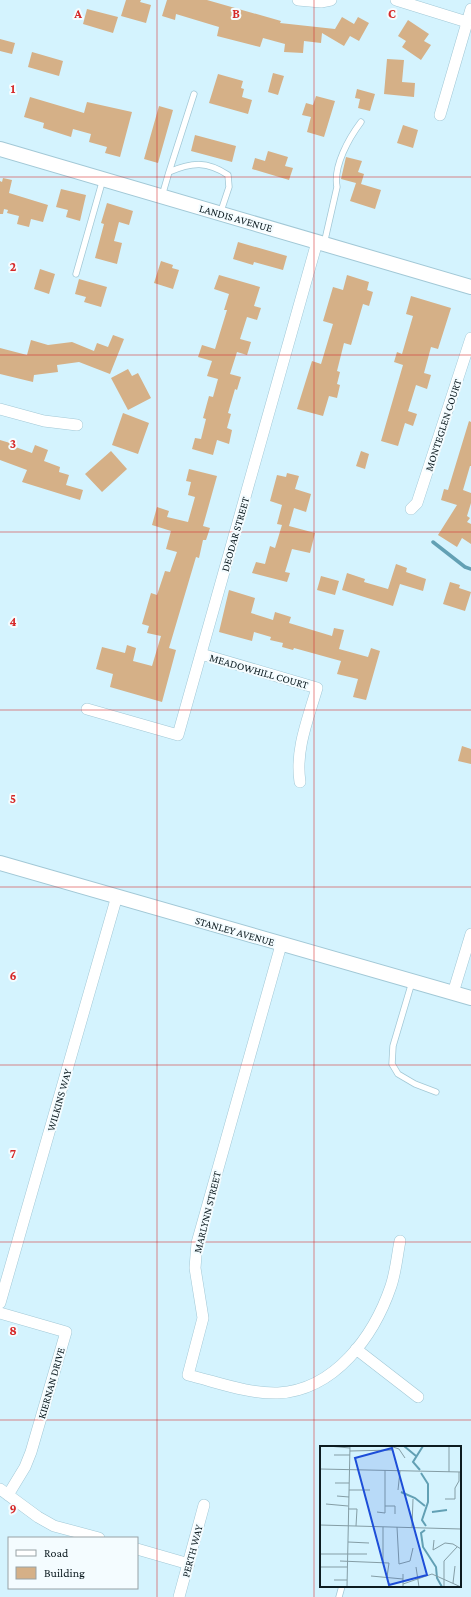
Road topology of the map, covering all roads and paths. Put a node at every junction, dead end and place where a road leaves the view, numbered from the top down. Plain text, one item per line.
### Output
1 (298, 0) edge
2 (331, 0) edge
3 (396, 0) edge
4 (471, 9) edge
5 (467, 22) junction
6 (194, 94) dead end
7 (440, 115) dead end
8 (361, 122) dead end
9 (0, 149) edge
10 (169, 172) junction
11 (103, 179) junction
12 (162, 196) junction
13 (220, 214) junction
14 (321, 243) junction
15 (76, 274) dead end
16 (471, 287) edge
17 (471, 338) edge
18 (0, 409) edge
19 (77, 425) dead end
20 (411, 509) dead end
21 (201, 654) junction
22 (87, 709) dead end
23 (300, 782) dead end
24 (0, 863) edge
25 (117, 896) junction
26 (471, 934) edge
27 (281, 945) junction
28 (412, 982) junction
29 (453, 993) junction
30 (471, 998) edge
31 (436, 1092) dead end
32 (400, 1241) dead end
33 (0, 1303) edge
34 (0, 1313) edge
35 (356, 1349) junction
36 (418, 1397) dead end
37 (4, 1492) edge
38 (204, 1505) dead end
39 (94, 1537) edge
40 (138, 1549) edge
41 (189, 1564) junction
42 (342, 1587) edge
43 (179, 1597) edge
44 (339, 1597) edge

1 - 2 street
3 - 5 street
4 - 5 street
5 - 7 street
6 - 10 lane
8 - 14 lane
9 - 11 street, LANDIS AVENUE
10 - 12 lane
10 - 13 lane
11 - 12 street, LANDIS AVENUE
11 - 15 lane
12 - 13 street, LANDIS AVENUE
13 - 14 street, LANDIS AVENUE
14 - 16 street, LANDIS AVENUE
14 - 21 street, DEODAR STREET
17 - 20 street, MONTEGLEN COURT
18 - 19 street
21 - 22 street, DEODAR STREET
21 - 23 street, MEADOWHILL COURT
24 - 25 street, STANLEY AVENUE
25 - 27 street, STANLEY AVENUE
25 - 33 street, WILKINS WAY
26 - 29 street
27 - 28 street, STANLEY AVENUE
27 - 35 street, MARLYNN STREET
28 - 29 street, STANLEY AVENUE
28 - 31 lane
29 - 30 street, STANLEY AVENUE
32 - 35 street, MARLYNN STREET
34 - 37 street, KIERNAN DRIVE
35 - 36 street
37 - 39 street
38 - 41 street, PERTH WAY
40 - 41 street
41 - 43 street, PERTH WAY
42 - 44 lane

